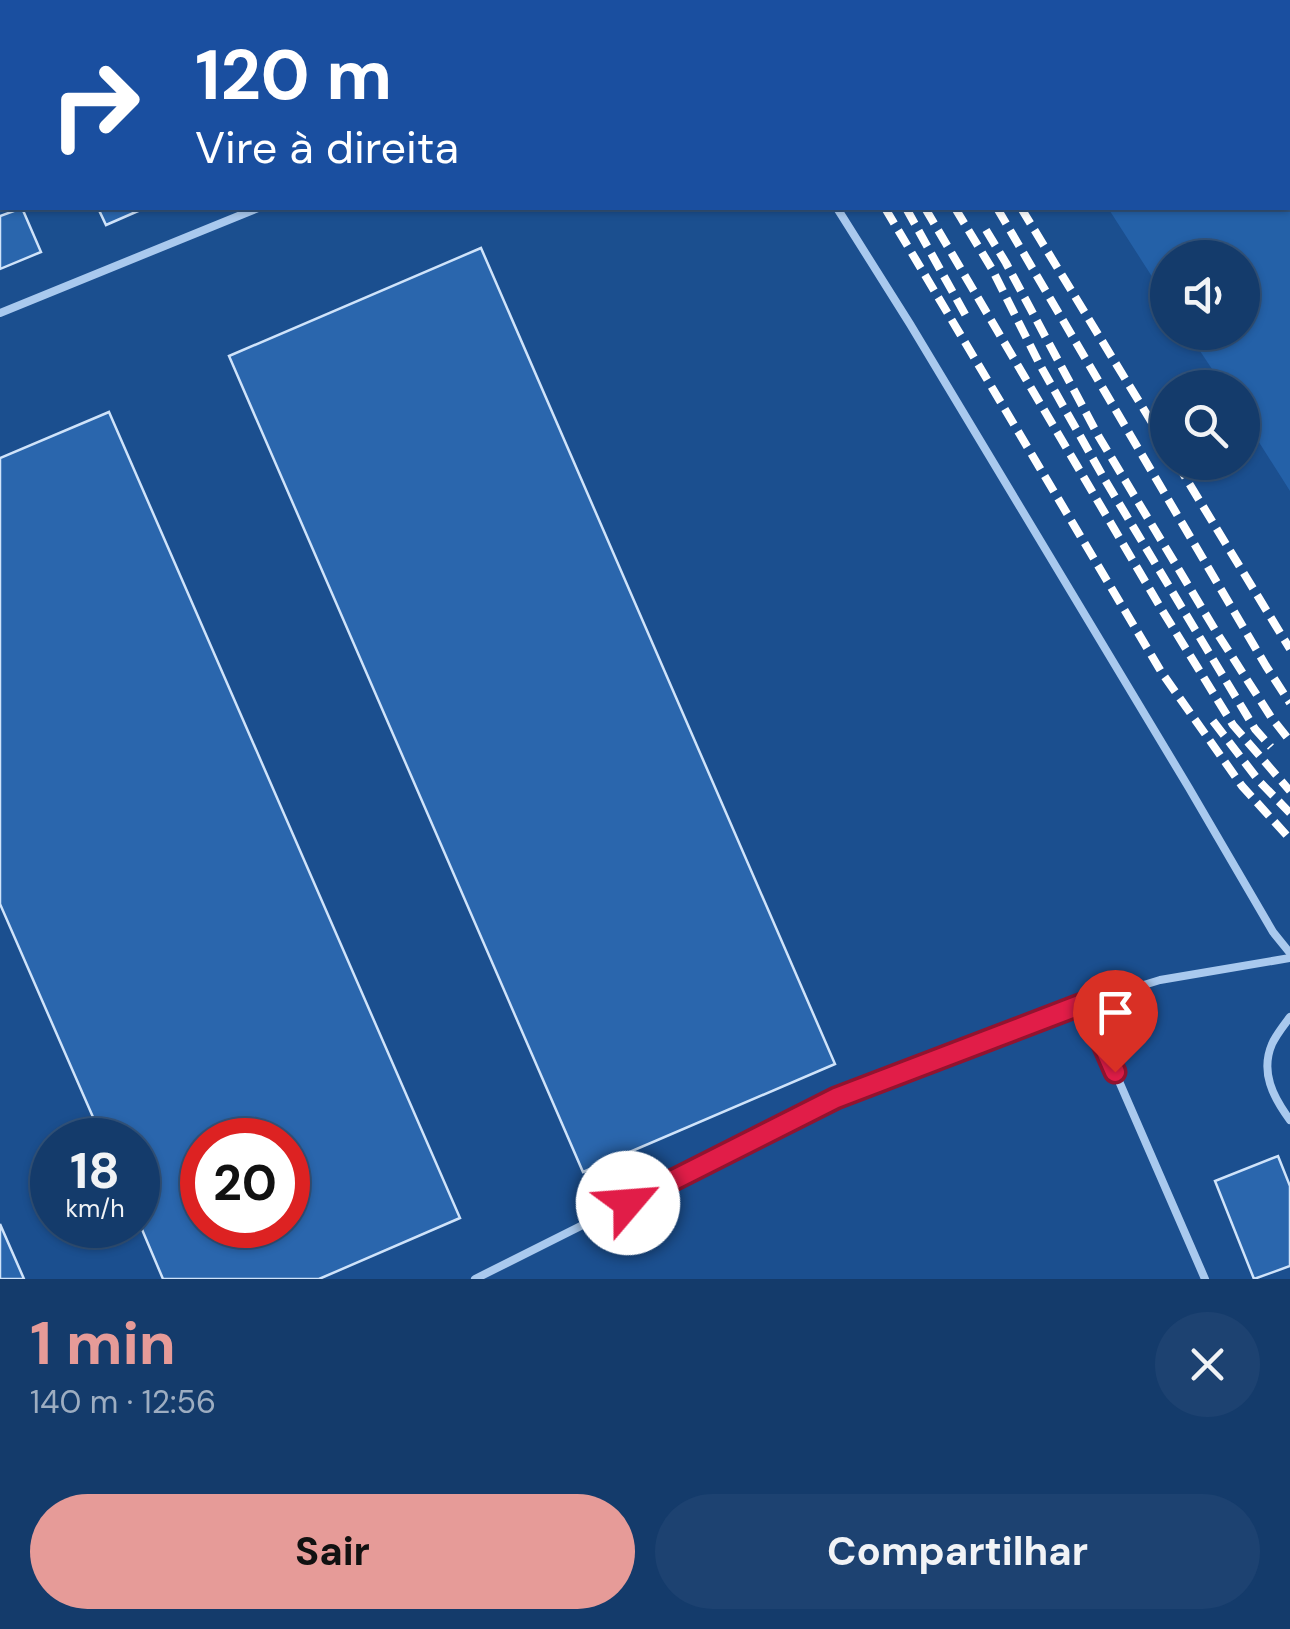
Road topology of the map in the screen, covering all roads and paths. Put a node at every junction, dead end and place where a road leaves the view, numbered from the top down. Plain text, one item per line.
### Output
1 (253, 210) edge
2 (838, 210) edge
3 (0, 313) edge
4 (1290, 955) edge
5 (1085, 1003) junction
6 (1290, 1017) edge
7 (1290, 1120) edge
8 (489, 1276) edge
9 (476, 1279) edge
10 (1205, 1279) edge

1 - 3 lane
2 - 4 lane
4 - 5 lane
5 - 8 lane
5 - 10 lane
6 - 7 lane
8 - 9 lane

